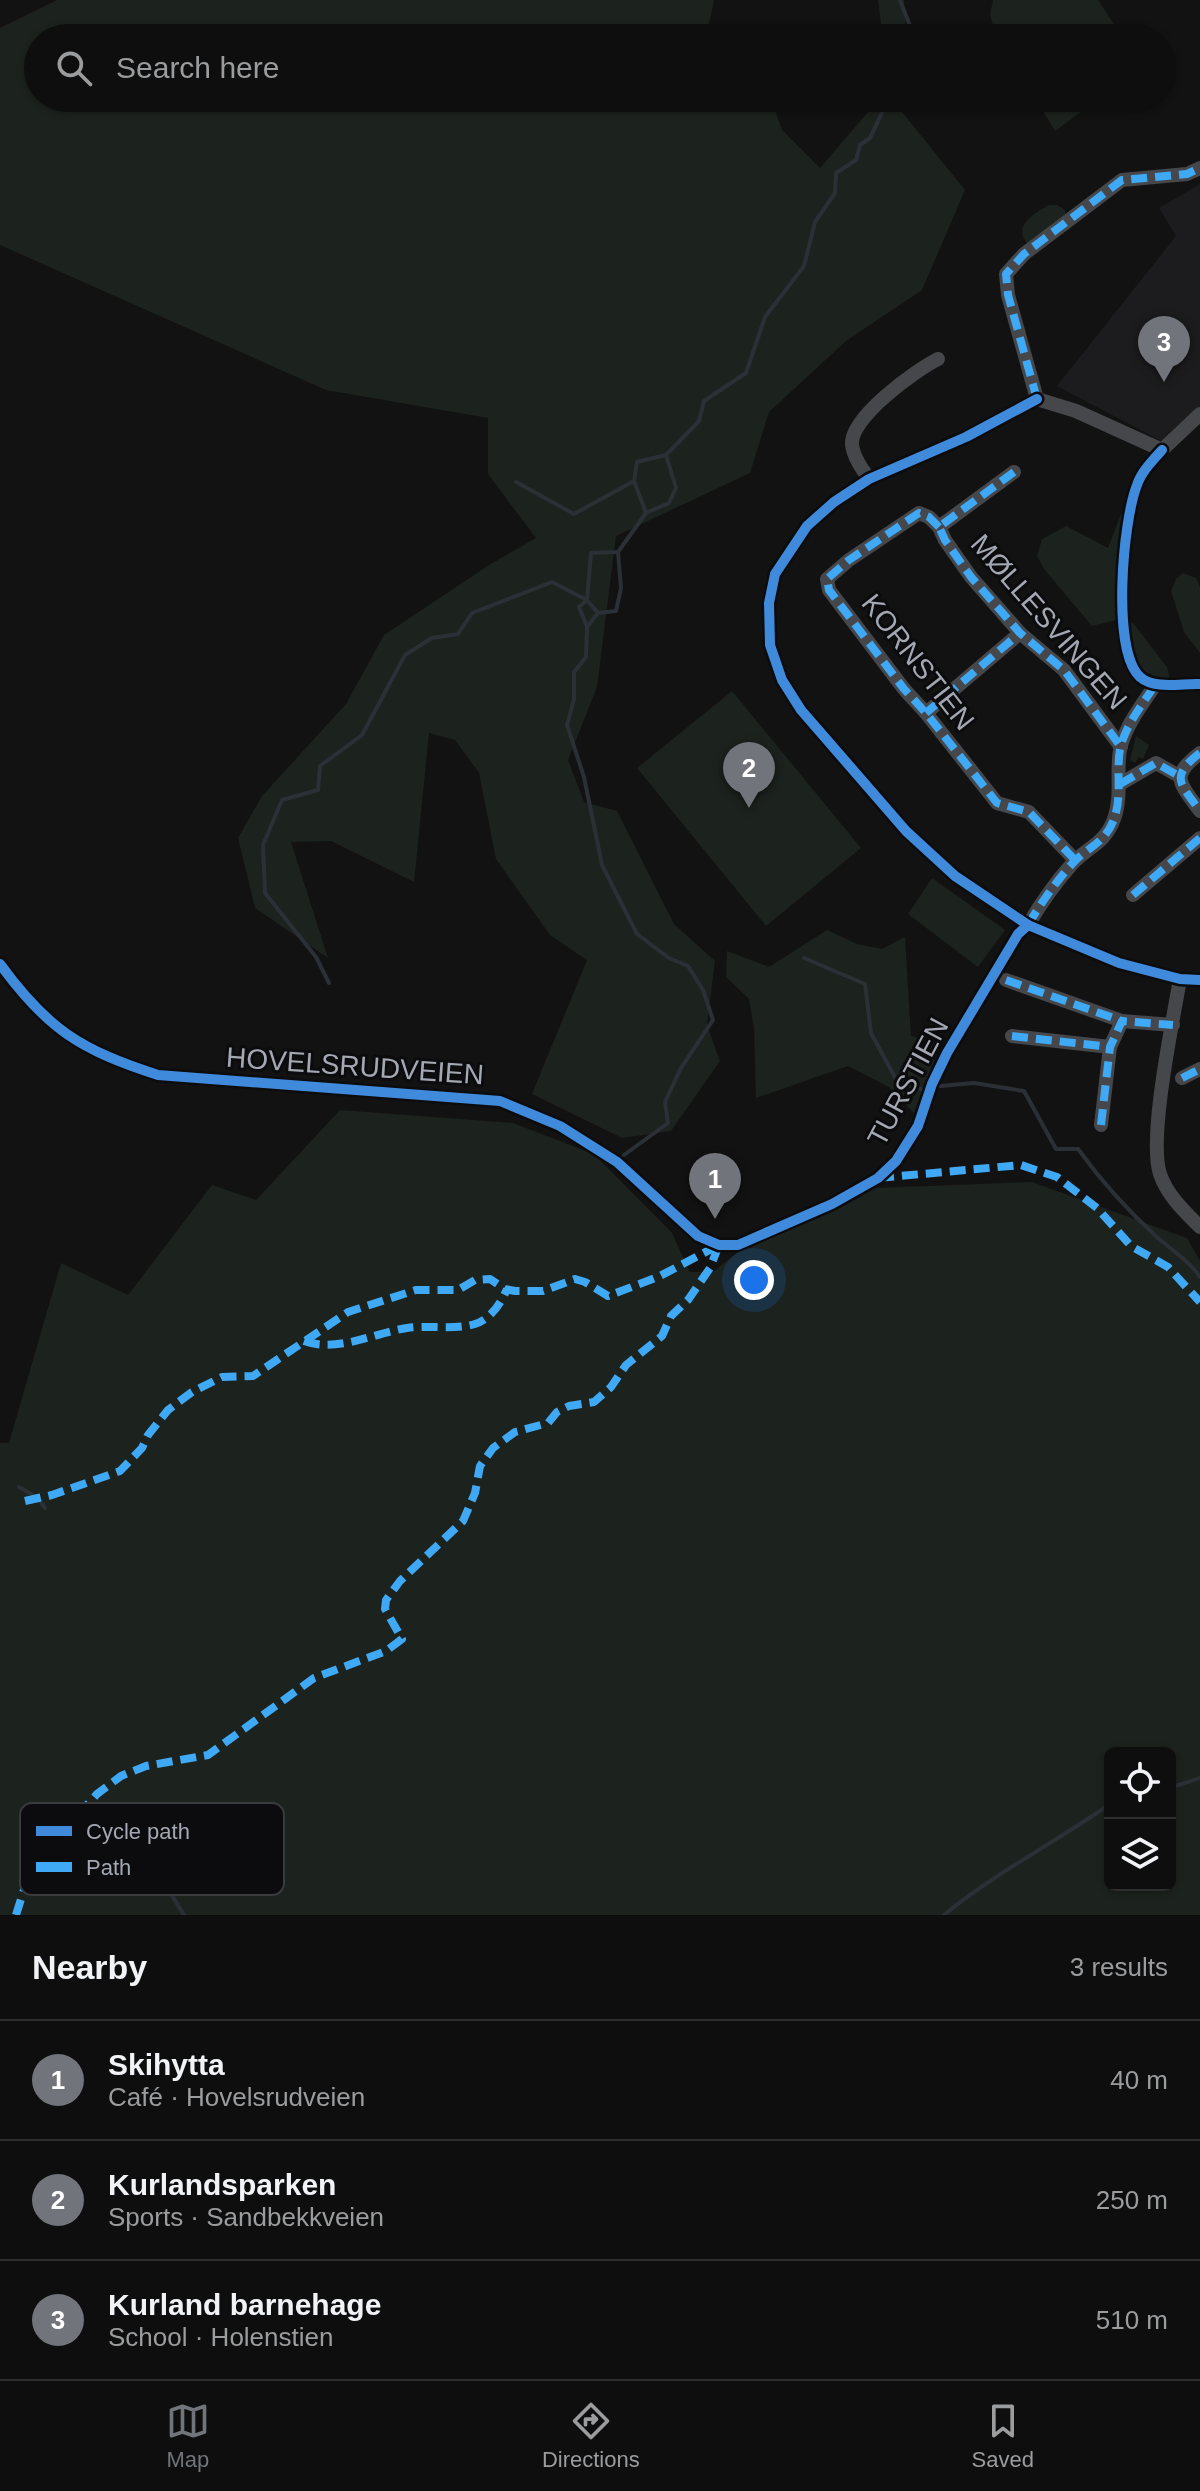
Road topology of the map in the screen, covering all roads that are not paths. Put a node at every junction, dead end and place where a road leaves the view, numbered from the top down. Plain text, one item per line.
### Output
1 (1200, 168) edge
2 (938, 359) dead end
3 (1037, 399) junction
4 (1200, 414) edge
5 (1162, 450) junction
6 (1014, 472) dead end
7 (869, 479) junction
8 (939, 527) junction
9 (1020, 633) junction
10 (1200, 684) edge
11 (1155, 685) junction
12 (926, 713) junction
13 (1121, 747) junction
14 (1200, 753) edge
15 (1179, 776) junction
16 (1120, 784) junction
17 (1200, 811) edge
18 (1200, 838) edge
19 (1075, 860) junction
20 (1133, 895) dead end
21 (1028, 925) junction
22 (0, 964) edge
23 (1180, 979) junction
24 (1006, 980) dead end
25 (1200, 980) edge
26 (1122, 1021) junction
27 (1173, 1025) junction
28 (1012, 1036) dead end
29 (1110, 1047) junction
30 (1200, 1069) edge
31 (1182, 1078) dead end
32 (1101, 1125) dead end
33 (878, 1178) dead end
34 (1200, 1227) edge

1 - 3 street
2 - 7 street
3 - 5 street
3 - 7 street
4 - 5 street
5 - 11 street
6 - 8 street, MØLLESVINGEN
7 - 21 street
8 - 9 street, MØLLESVINGEN
8 - 12 street, KORNSTIEN
9 - 12 street
9 - 13 street, MØLLESVINGEN
10 - 11 street
11 - 13 street
12 - 19 street, KORNSTIEN
13 - 16 street
14 - 15 street
15 - 16 street
15 - 17 street
16 - 19 street
18 - 20 street
19 - 21 street
21 - 23 street
22 - 33 street, HOVELSRUDVEIEN
23 - 25 street
23 - 27 street
24 - 26 street
26 - 27 street
26 - 29 street
27 - 34 street
28 - 29 street
29 - 32 street
30 - 31 street

